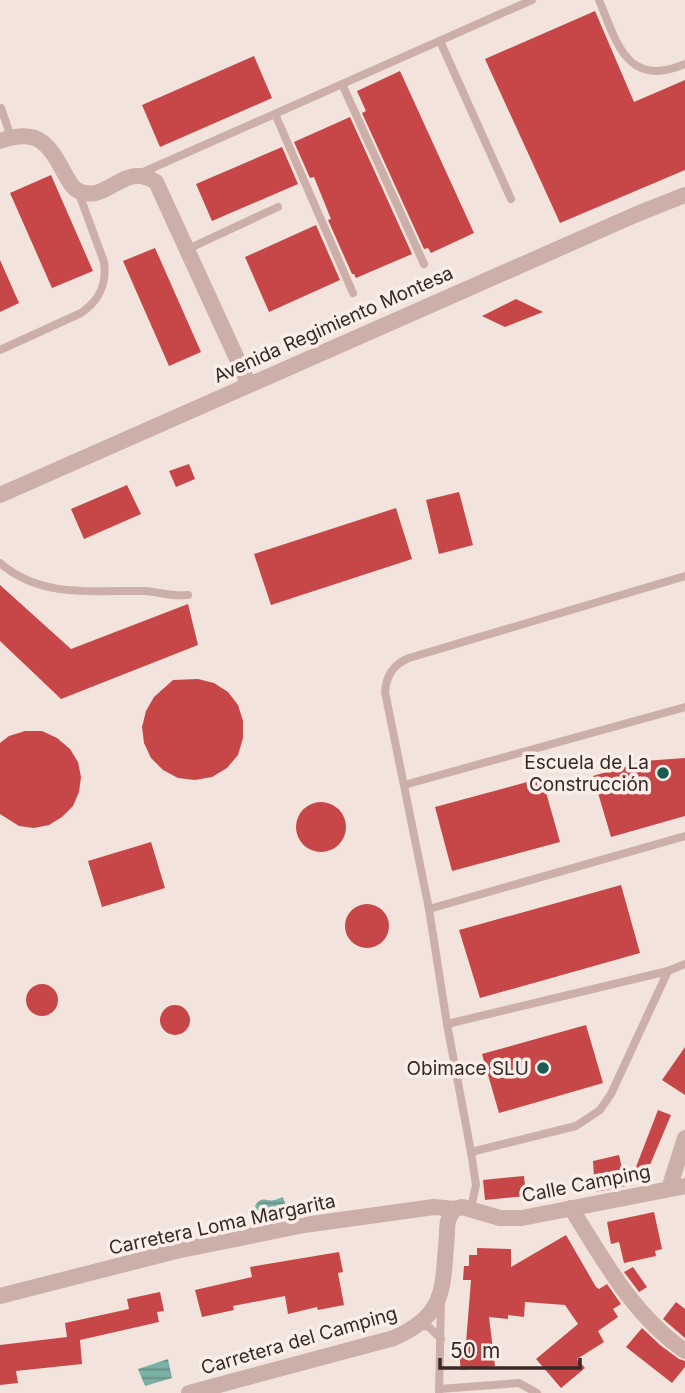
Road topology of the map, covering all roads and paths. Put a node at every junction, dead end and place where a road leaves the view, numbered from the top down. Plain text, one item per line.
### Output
1 (532, 0) edge
2 (600, 0) edge
3 (440, 41) junction
4 (685, 64) edge
5 (342, 84) junction
6 (1, 108) edge
7 (275, 114) junction
8 (6, 139) edge
9 (137, 175) junction
10 (78, 191) junction
11 (511, 199) dead end
12 (682, 199) edge
13 (278, 207) dead end
14 (188, 248) junction
15 (424, 264) dead end
16 (353, 293) dead end
17 (0, 350) edge
18 (249, 384) junction
19 (0, 495) edge
20 (0, 563) edge
21 (685, 576) edge
22 (188, 596) dead end
23 (685, 707) edge
24 (404, 785) junction
25 (685, 836) edge
26 (429, 909) junction
27 (685, 964) edge
28 (668, 971) junction
29 (447, 1024) junction
30 (685, 1138) edge
31 (471, 1152) junction
32 (677, 1187) edge
33 (471, 1208) junction
34 (570, 1208) junction
35 (454, 1209) junction
36 (441, 1293) junction
37 (0, 1296) edge
38 (418, 1325) junction
39 (442, 1339) junction
40 (685, 1351) edge
41 (439, 1391) edge
42 (189, 1393) edge
43 (537, 1393) edge

1 - 3 lane
2 - 4 lane
3 - 5 lane
3 - 11 lane
5 - 7 lane
5 - 15 lane
6 - 8 lane
7 - 9 lane
7 - 16 lane
8 - 10 street
9 - 10 street
9 - 14 street
10 - 17 lane
12 - 18 street, Avenida Regimiento Montesa
13 - 14 lane
14 - 18 street
18 - 19 street, Avenida Regimiento Montesa
20 - 22 lane
21 - 24 lane
23 - 24 lane
24 - 26 lane
25 - 26 lane
26 - 29 lane
27 - 28 lane
28 - 29 lane
28 - 31 lane
29 - 31 lane
30 - 32 street
31 - 33 lane
32 - 34 street, Calle Camping
33 - 34 street, Calle Camping
33 - 35 street, Calle Camping
34 - 40 street
35 - 36 street, Carretera del Camping
35 - 37 street, Carretera Loma Margarita
36 - 38 street, Carretera del Camping
36 - 39 lane
38 - 39 lane
38 - 42 street, Carretera del Camping
39 - 41 lane
41 - 43 lane

